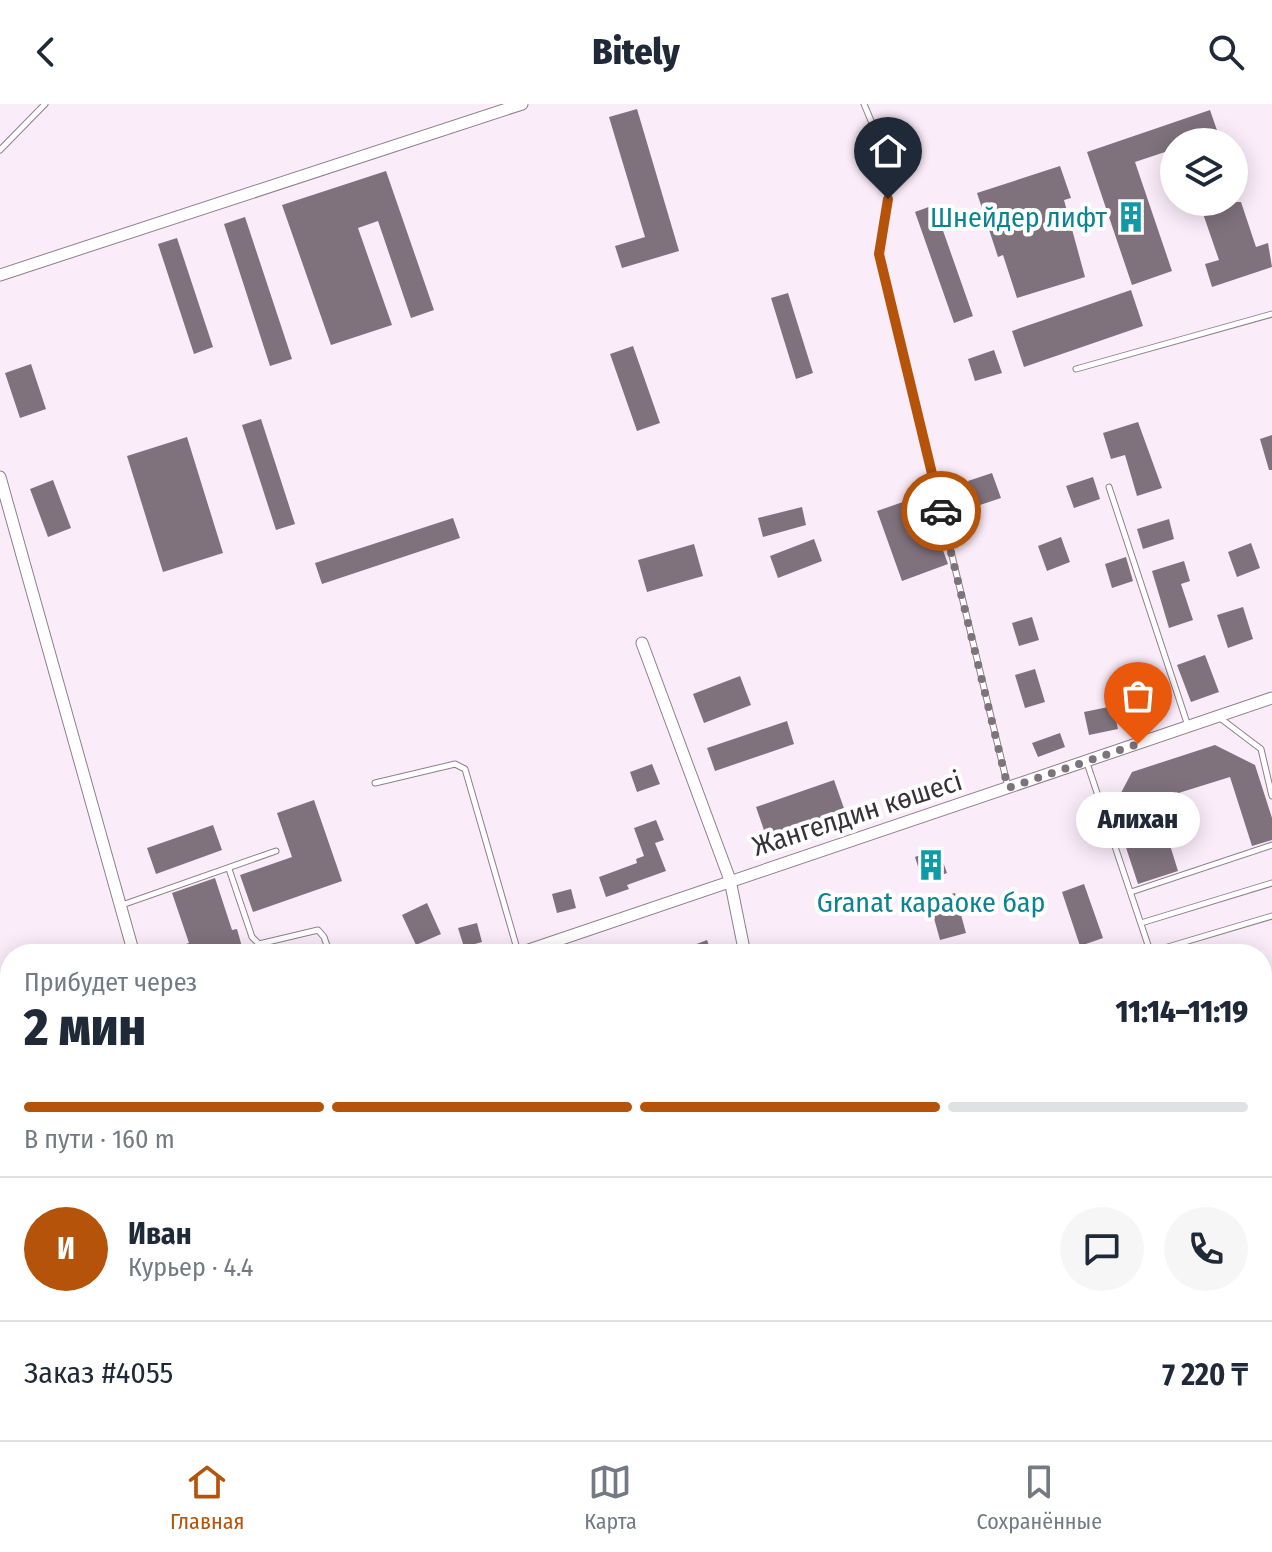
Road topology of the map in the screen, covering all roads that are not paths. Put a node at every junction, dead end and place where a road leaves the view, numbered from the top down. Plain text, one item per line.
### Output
1 (45, 104) edge
2 (522, 104) edge
3 (864, 104) edge
4 (0, 150) edge
5 (0, 275) edge
6 (1272, 314) edge
7 (1076, 369) dead end
8 (0, 477) edge
9 (1109, 487) dead end
10 (642, 643) dead end
11 (1272, 698) edge
12 (1218, 716) junction
13 (1189, 726) junction
14 (1087, 762) junction
15 (375, 783) dead end
16 (1008, 788) junction
17 (1272, 796) edge
18 (1272, 845) edge
19 (276, 851) dead end
20 (229, 869) junction
21 (730, 880) junction
22 (1272, 883) edge
23 (1131, 892) junction
24 (121, 905) junction
25 (1272, 916) edge
26 (1141, 923) junction
27 (131, 944) edge
28 (259, 944) edge
29 (259, 944) edge
30 (326, 944) edge
31 (514, 944) edge
32 (546, 944) edge
33 (743, 944) edge
34 (1148, 944) edge
35 (1180, 944) edge

1 - 4 lane
2 - 5 street
3 - 16 lane
6 - 7 lane
8 - 24 street
9 - 13 lane
10 - 21 street
11 - 12 street, Жангелдин көшесі
12 - 13 street, Жангелдин көшесі
12 - 17 lane
13 - 14 street, Жангелдин көшесі
14 - 16 street, Жангелдин көшесі
14 - 23 lane
15 - 31 lane
16 - 21 street, Жангелдин көшесі
18 - 23 lane
19 - 20 lane
20 - 24 lane
20 - 28 lane
21 - 32 street, Жангелдин көшесі
21 - 33 street
22 - 26 lane
23 - 26 lane
24 - 27 street
25 - 35 lane
26 - 34 lane
29 - 30 lane

